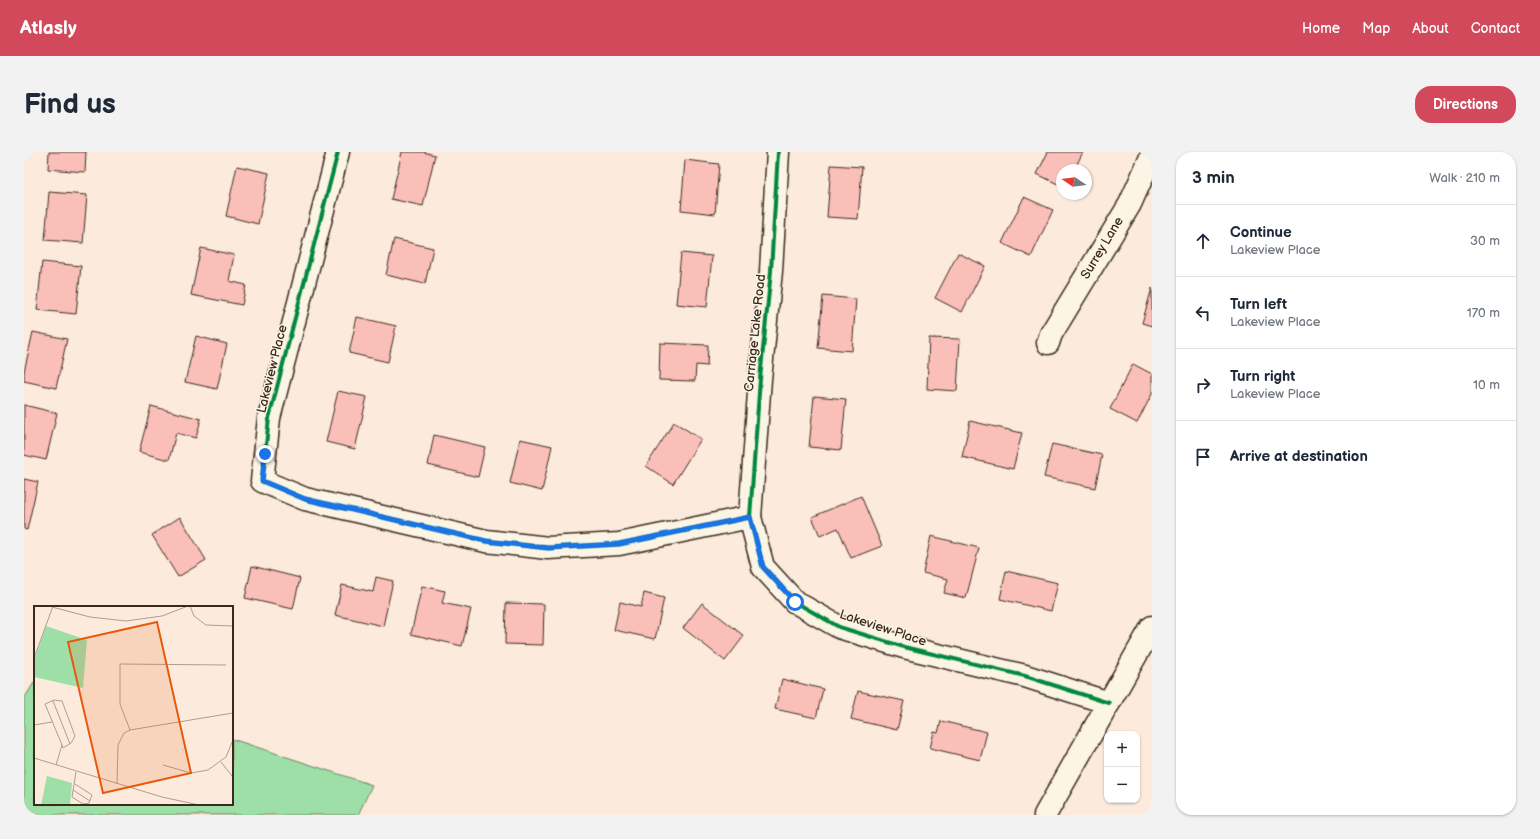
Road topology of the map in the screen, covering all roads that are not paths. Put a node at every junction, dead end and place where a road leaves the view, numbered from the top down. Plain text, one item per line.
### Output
1 (338, 152) edge
2 (778, 152) edge
3 (1152, 152) edge
4 (1048, 343) dead end
5 (750, 517) junction
6 (1152, 627) edge
7 (1109, 703) junction
8 (1045, 815) edge

1 - 5 street, Lakeview Place
2 - 5 street, Carriage Lake Road
3 - 4 street, Surrey Lane
5 - 7 street, Lakeview Place
6 - 7 street
7 - 8 street

